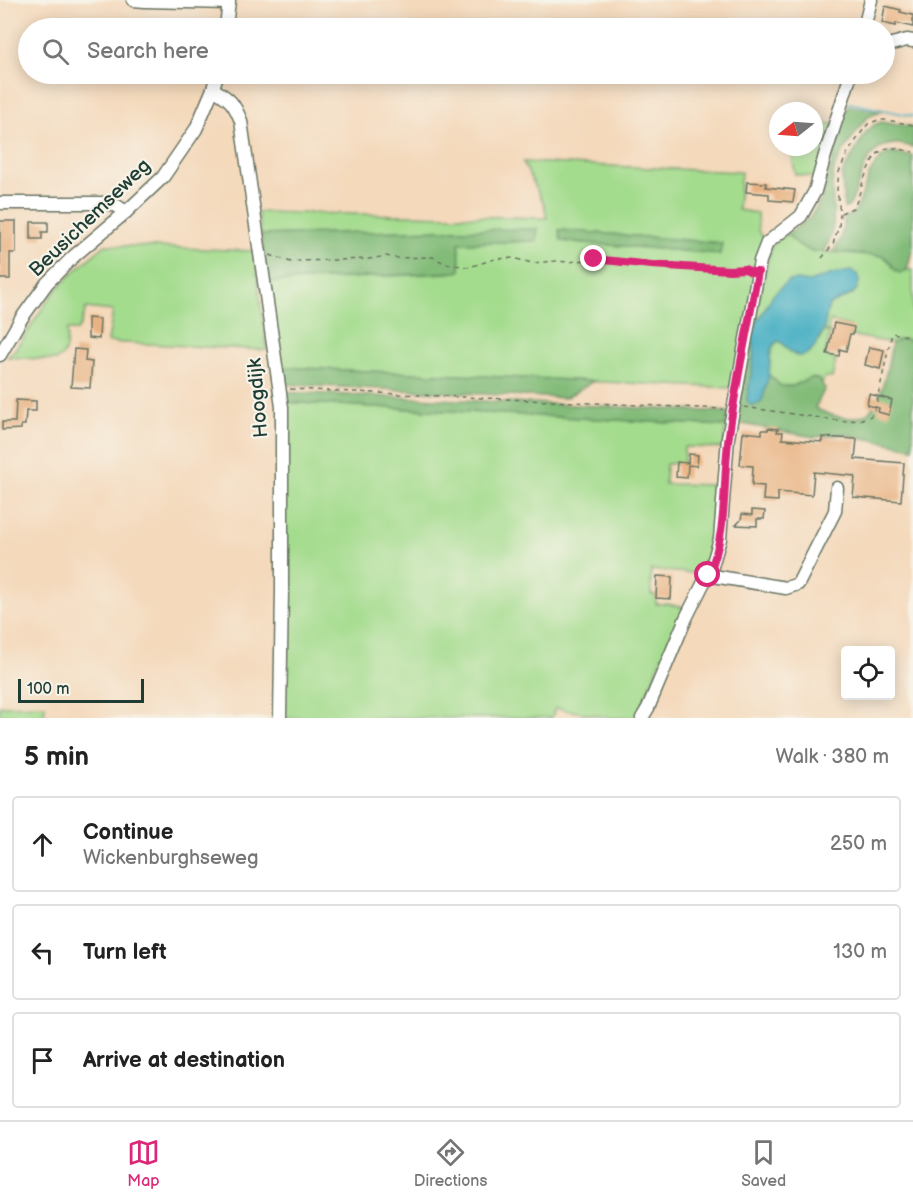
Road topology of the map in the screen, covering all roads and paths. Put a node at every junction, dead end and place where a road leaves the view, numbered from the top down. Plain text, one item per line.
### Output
1 (133, 0) edge
2 (871, 0) edge
3 (229, 1) edge
4 (227, 18) edge
5 (866, 18) edge
6 (913, 41) edge
7 (895, 43) edge
8 (214, 84) edge
9 (848, 84) edge
10 (213, 89) junction
11 (913, 126) edge
12 (913, 152) edge
13 (0, 203) edge
14 (126, 212) junction
15 (840, 213) junction
16 (260, 256) junction
17 (822, 258) dead end
18 (758, 272) junction
19 (913, 337) edge
20 (0, 355) edge
21 (278, 388) junction
22 (733, 407) junction
23 (837, 488) dead end
24 (708, 575) junction
25 (280, 718) edge
26 (642, 718) edge

1 - 3 street
2 - 5 street
3 - 4 street
6 - 7 street
8 - 10 street, Beusichemseweg
9 - 18 street
10 - 14 street, Beusichemseweg
10 - 16 street, Hoogdijk
11 - 15 path
12 - 15 path
13 - 14 street
14 - 20 street, Beusichemseweg
15 - 17 path
16 - 18 path
16 - 21 street, Hoogdijk
18 - 22 street
19 - 22 path
21 - 22 path
21 - 25 street, Hoogdijk
22 - 24 street
23 - 24 street
24 - 26 street

